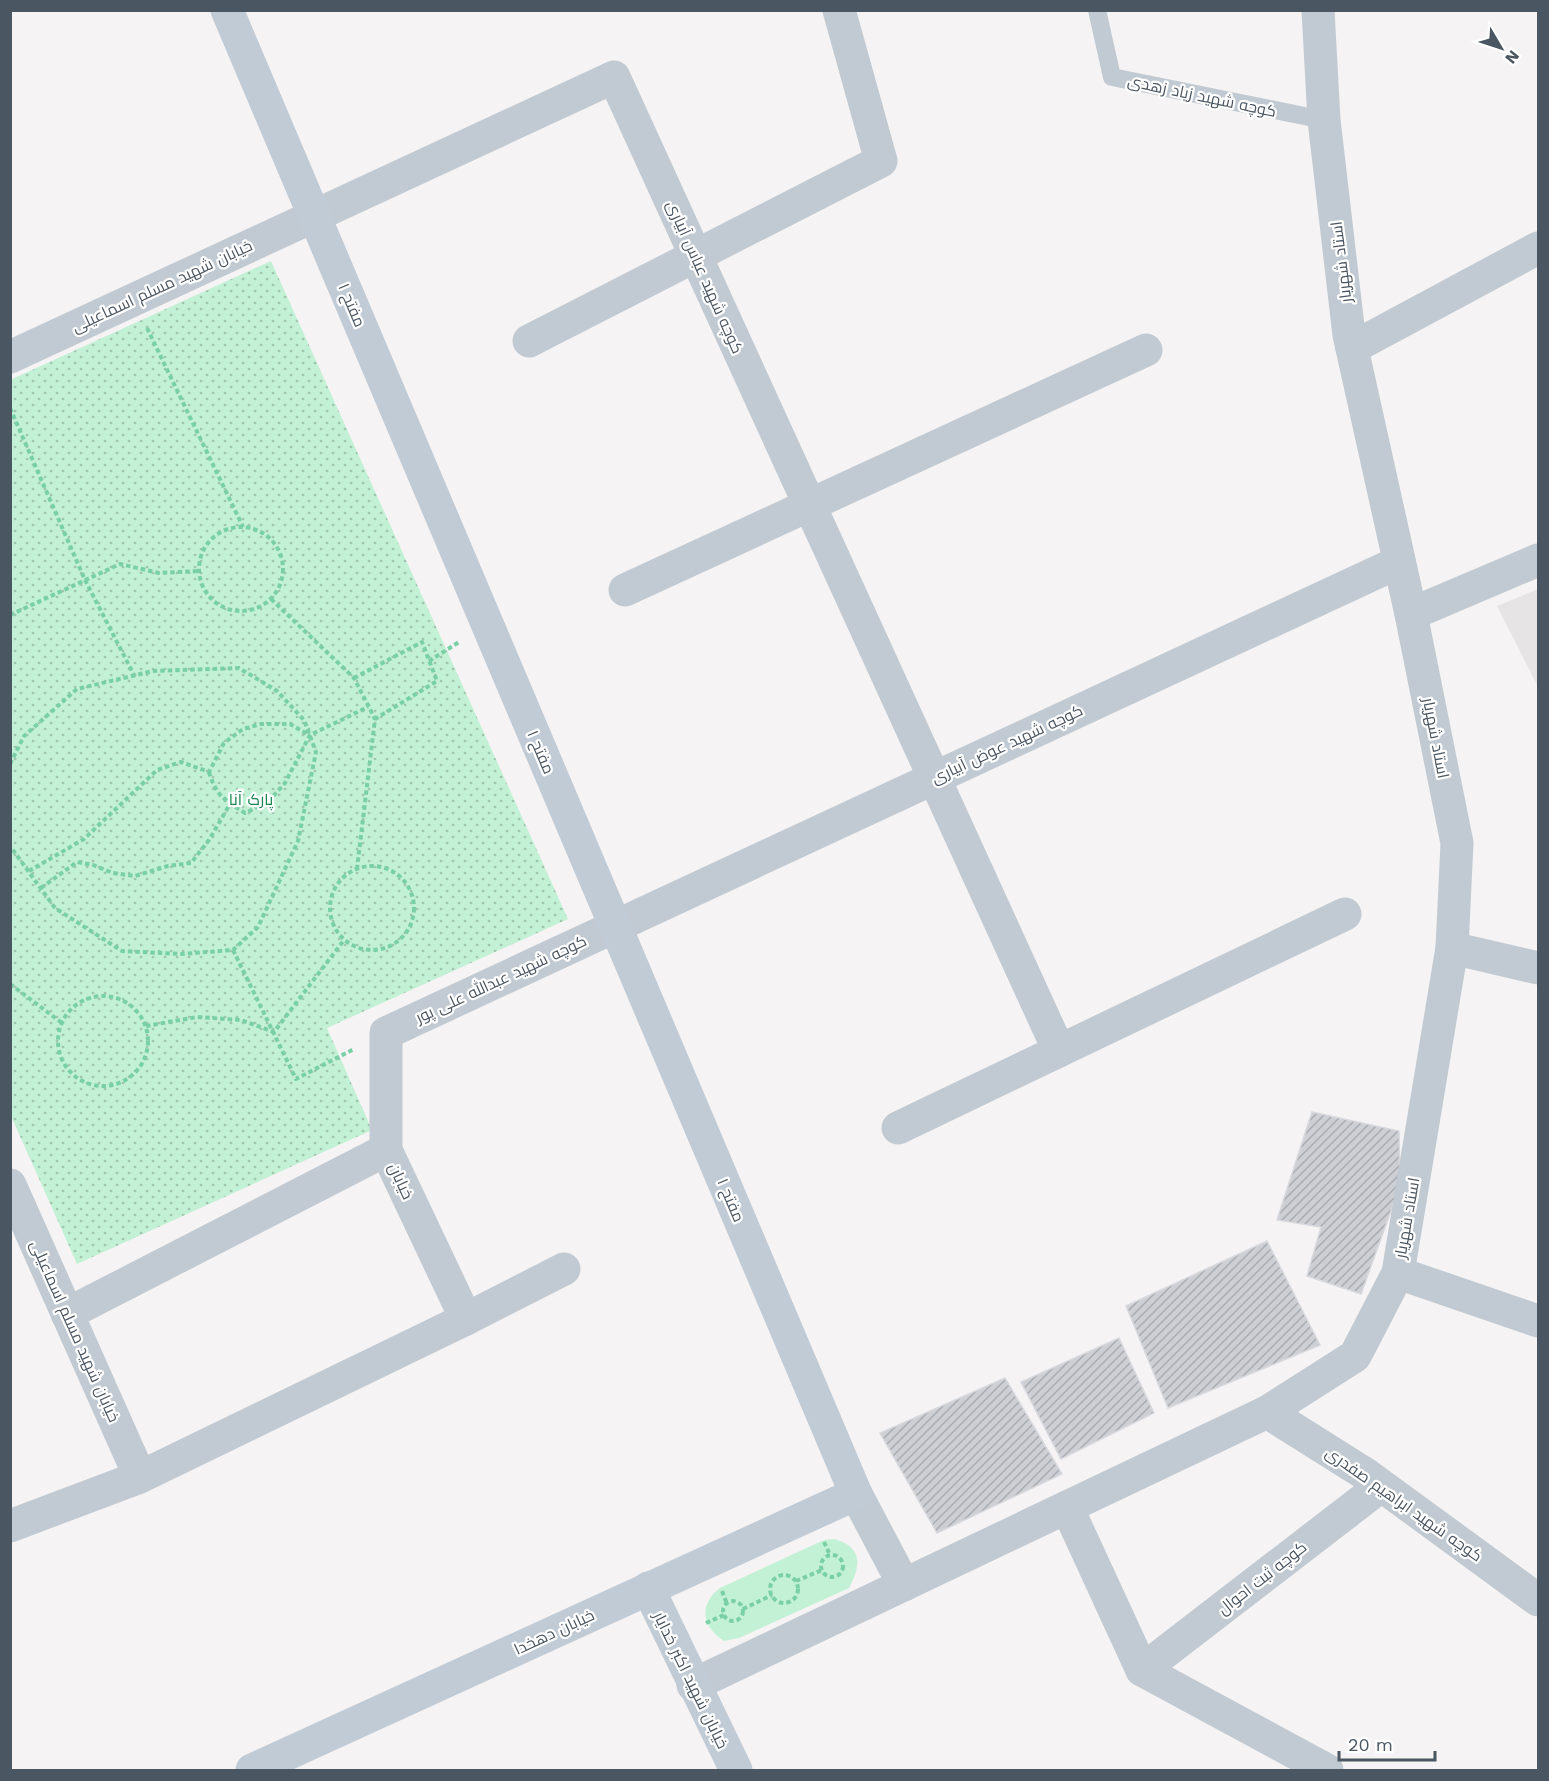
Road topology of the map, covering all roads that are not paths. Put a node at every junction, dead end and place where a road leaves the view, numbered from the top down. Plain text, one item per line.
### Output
1 (227, 10) edge
2 (839, 10) edge
3 (1097, 10) edge
4 (1318, 10) edge
5 (1324, 120) junction
6 (314, 216) junction
7 (1539, 248) edge
8 (696, 256) junction
9 (529, 341) dead end
10 (1352, 348) junction
11 (1146, 350) dead end
12 (10, 357) edge
13 (809, 505) junction
14 (1539, 560) edge
15 (1399, 562) junction
16 (625, 590) dead end
17 (1411, 614) junction
18 (933, 778) junction
19 (1345, 914) dead end
20 (615, 926) junction
21 (1452, 948) junction
22 (1539, 968) edge
23 (386, 1033) joint
24 (1059, 1051) junction
25 (898, 1128) dead end
26 (386, 1150) junction
27 (10, 1185) edge
28 (564, 1269) dead end
29 (1398, 1273) junction
30 (67, 1314) junction
31 (466, 1319) junction
32 (1539, 1321) edge
33 (1267, 1412) junction
34 (140, 1477) junction
35 (1381, 1486) junction
36 (856, 1494) junction
37 (1067, 1507) junction
38 (10, 1527) edge
39 (904, 1585) junction
40 (648, 1588) junction
41 (1539, 1600) edge
42 (1142, 1670) junction
43 (693, 1685) junction
44 (252, 1770) edge
45 (736, 1770) edge
46 (1327, 1770) edge

1 - 6 street, مفتح ۱
2 - 8 street
3 - 5 lane, کوچه شهید زیاد زهدی
4 - 5 street, استاد شهریار
5 - 10 street, استاد شهریار
6 - 8 street, کوچه شهید عباس آبیاری
6 - 12 street, خیابان شهید مسلم اسماعیلی
6 - 20 street, مفتح ۱
7 - 10 street
8 - 9 street
8 - 13 street, کوچه شهید عباس آبیاری
10 - 15 street, استاد شهریار
11 - 13 street
13 - 16 street
13 - 18 street, کوچه شهید عباس آبیاری
14 - 17 street
15 - 17 street, استاد شهریار
15 - 18 street, کوچه شهید عوض آبیاری
17 - 21 street, استاد شهریار
18 - 20 street, کوچه شهید عوض آبیاری
18 - 24 street, کوچه شهید عباس آبیاری
19 - 24 street
20 - 23 street, کوچه شهید عبدالله علی پور
20 - 36 street, مفتح ۱
21 - 22 street
21 - 29 street, استاد شهریار
23 - 26 street, خیابان
24 - 25 street
26 - 30 street
26 - 31 street, خیابان
27 - 30 street, خیابان شهید مسلم اسماعیلی
28 - 31 street
29 - 32 street
29 - 33 street, استاد شهریار
30 - 34 street, خیابان شهید مسلم اسماعیلی
31 - 34 street
33 - 35 street, کوچه شهید ابراهیم صفدری
33 - 37 street, استاد شهریار
34 - 38 street
35 - 41 street, کوچه شهید ابراهیم صفدری
35 - 42 street, کوچه ثبت احوال
36 - 39 street
36 - 40 street, خیابان دهخدا
37 - 39 street, استاد شهریار
37 - 42 street
39 - 43 street, استاد شهریار
40 - 43 street, خیابان شهید اکبر خدایار
40 - 44 street, خیابان دهخدا
42 - 46 street
43 - 45 street, خیابان شهید اکبر خدایار

